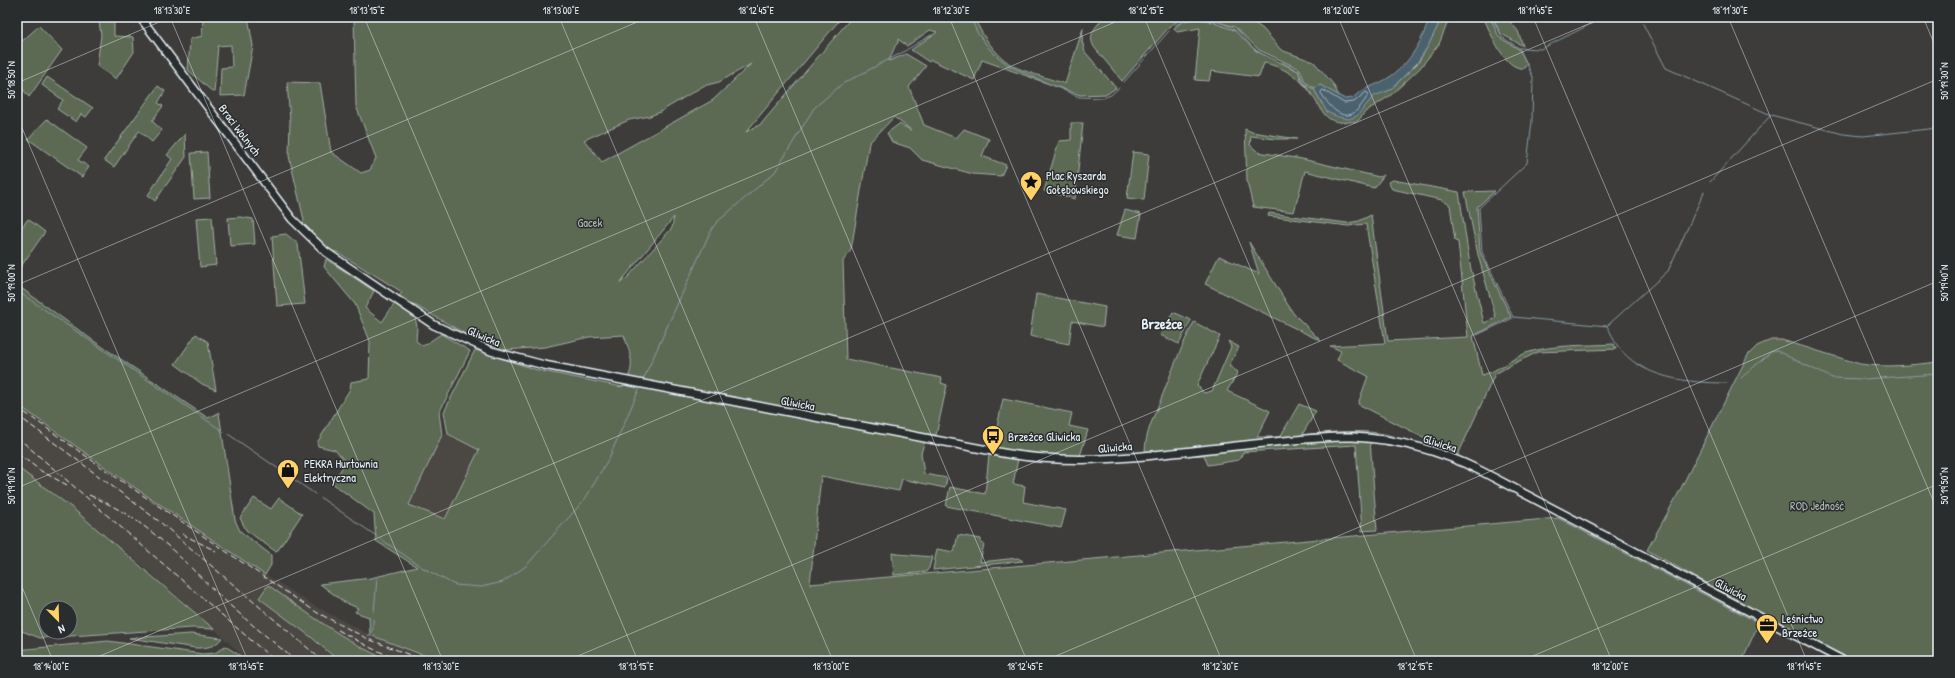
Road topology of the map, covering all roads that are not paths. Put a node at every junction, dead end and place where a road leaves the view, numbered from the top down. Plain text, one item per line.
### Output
1 (140, 17) edge
2 (326, 252) joint
3 (1844, 661) edge

1 - 2 main road, Braci Wolnych
2 - 3 main road, Gliwicka

